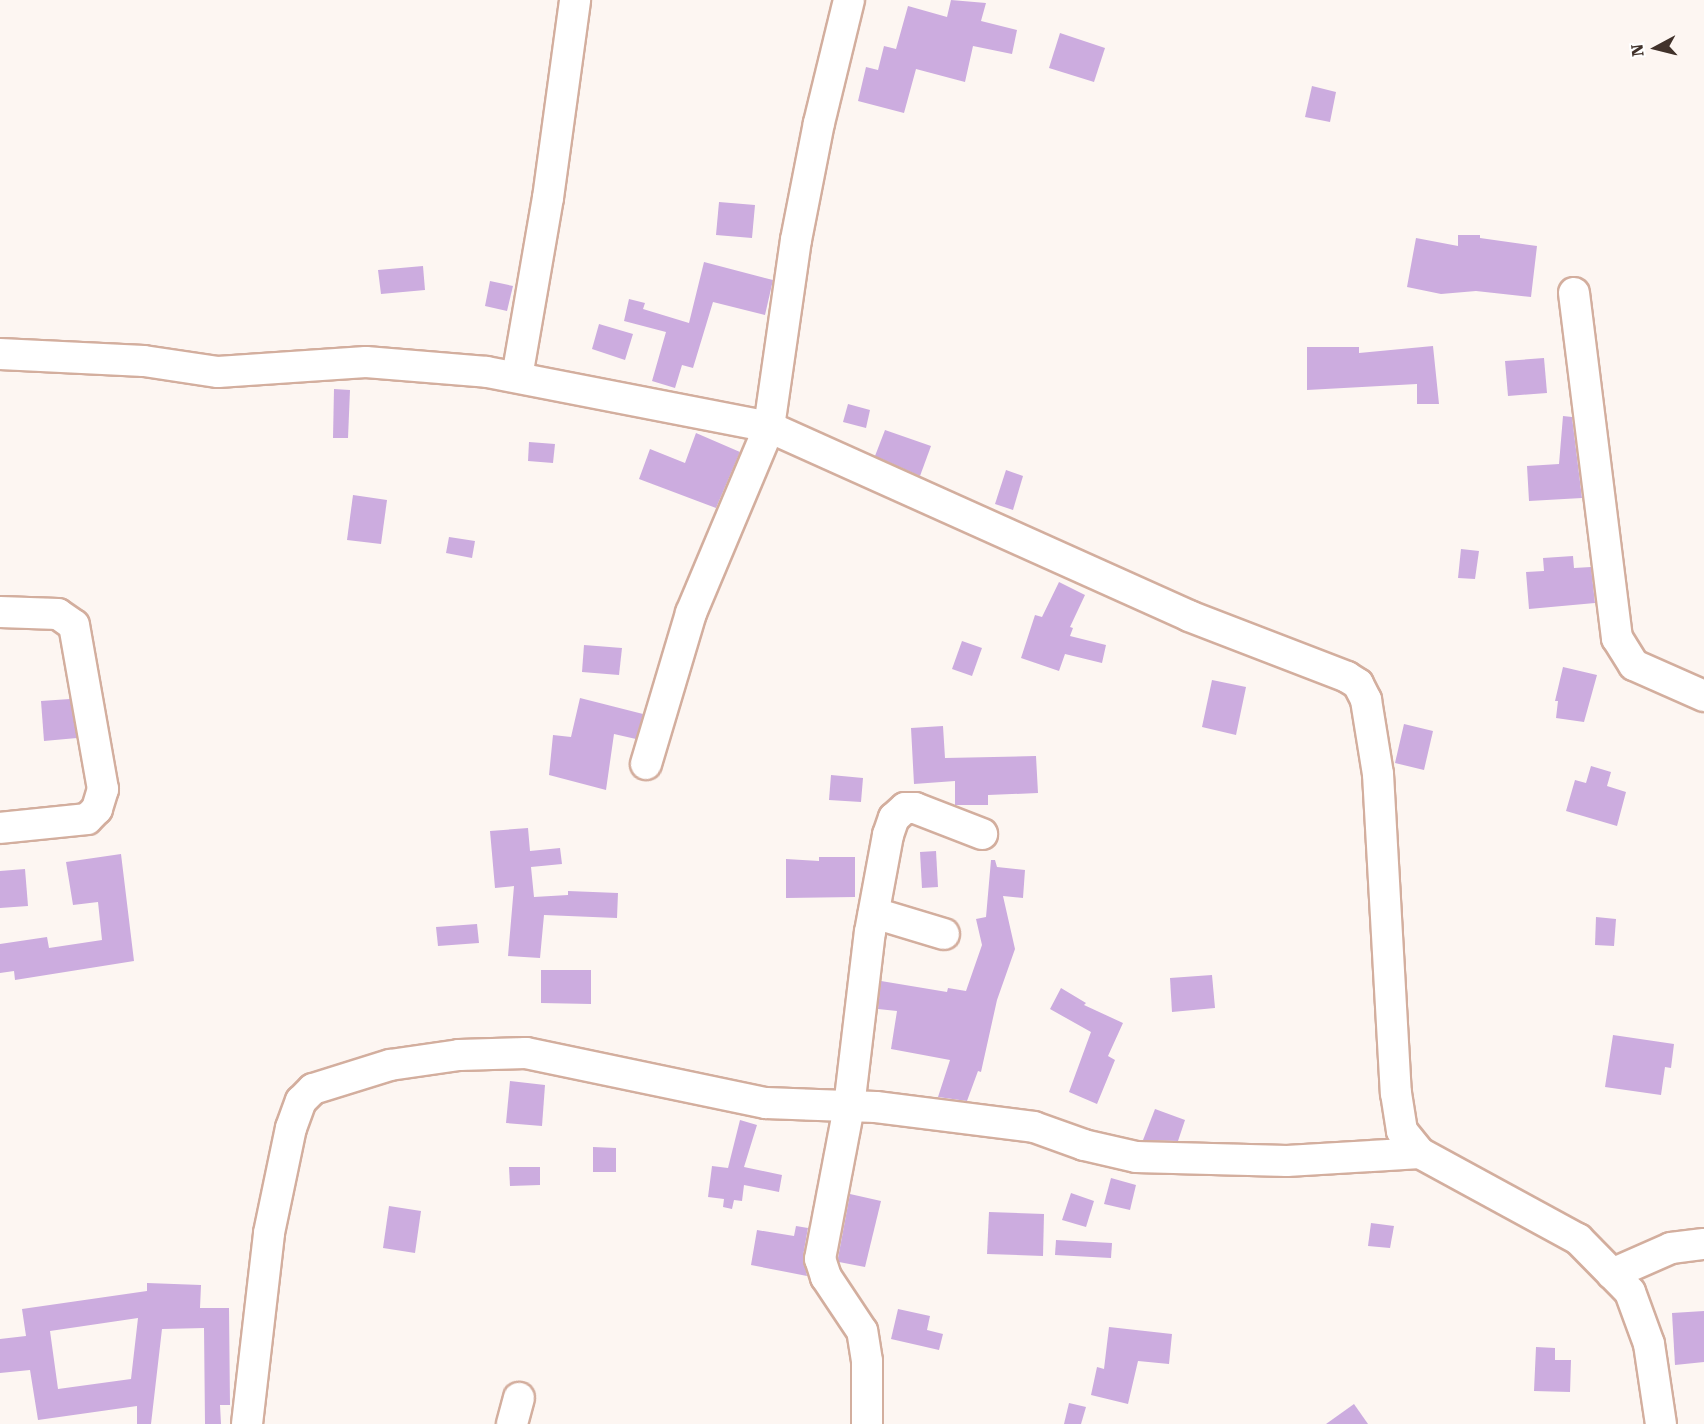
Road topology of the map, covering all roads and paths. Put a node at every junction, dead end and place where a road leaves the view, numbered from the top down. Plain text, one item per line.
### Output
1 (575, 0) edge
2 (849, 0) edge
3 (1574, 293) dead end
4 (0, 354) edge
5 (517, 377) junction
6 (769, 427) junction
7 (0, 612) edge
8 (1704, 696) edge
9 (646, 764) dead end
10 (0, 828) edge
11 (982, 834) dead end
12 (874, 913) junction
13 (944, 934) dead end
14 (849, 1107) junction
15 (1419, 1153) junction
16 (1704, 1244) edge
17 (1612, 1274) junction
18 (247, 1424) edge
19 (867, 1424) edge
20 (1661, 1424) edge

1 - 5 street
2 - 6 street
3 - 8 street
4 - 5 street
5 - 6 street
6 - 9 street
6 - 15 street
7 - 10 street
11 - 12 street
12 - 13 street
12 - 14 street
14 - 15 street
14 - 18 street
14 - 19 street
15 - 17 street
16 - 17 street
17 - 20 street

